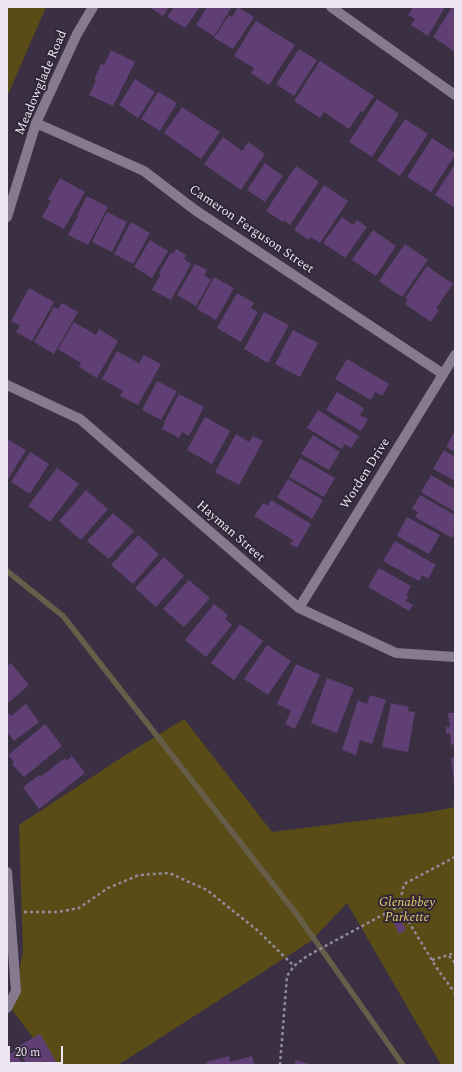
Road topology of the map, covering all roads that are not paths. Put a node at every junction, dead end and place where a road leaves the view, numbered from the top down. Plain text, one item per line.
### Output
1 (92, 7) edge
2 (331, 7) edge
3 (455, 95) edge
4 (36, 123) junction
5 (7, 217) edge
6 (455, 355) edge
7 (443, 374) junction
8 (7, 385) edge
9 (299, 608) junction
10 (455, 657) edge
11 (7, 872) edge
12 (7, 1008) edge

1 - 4 street, Meadowglade Road
2 - 3 street
4 - 5 street, Meadowglade Road
4 - 7 street, Cameron Ferguson Street
6 - 7 street, Worden Drive
7 - 9 street, Worden Drive
8 - 9 street, Hayman Street
9 - 10 street, Hayman Street
11 - 12 street

